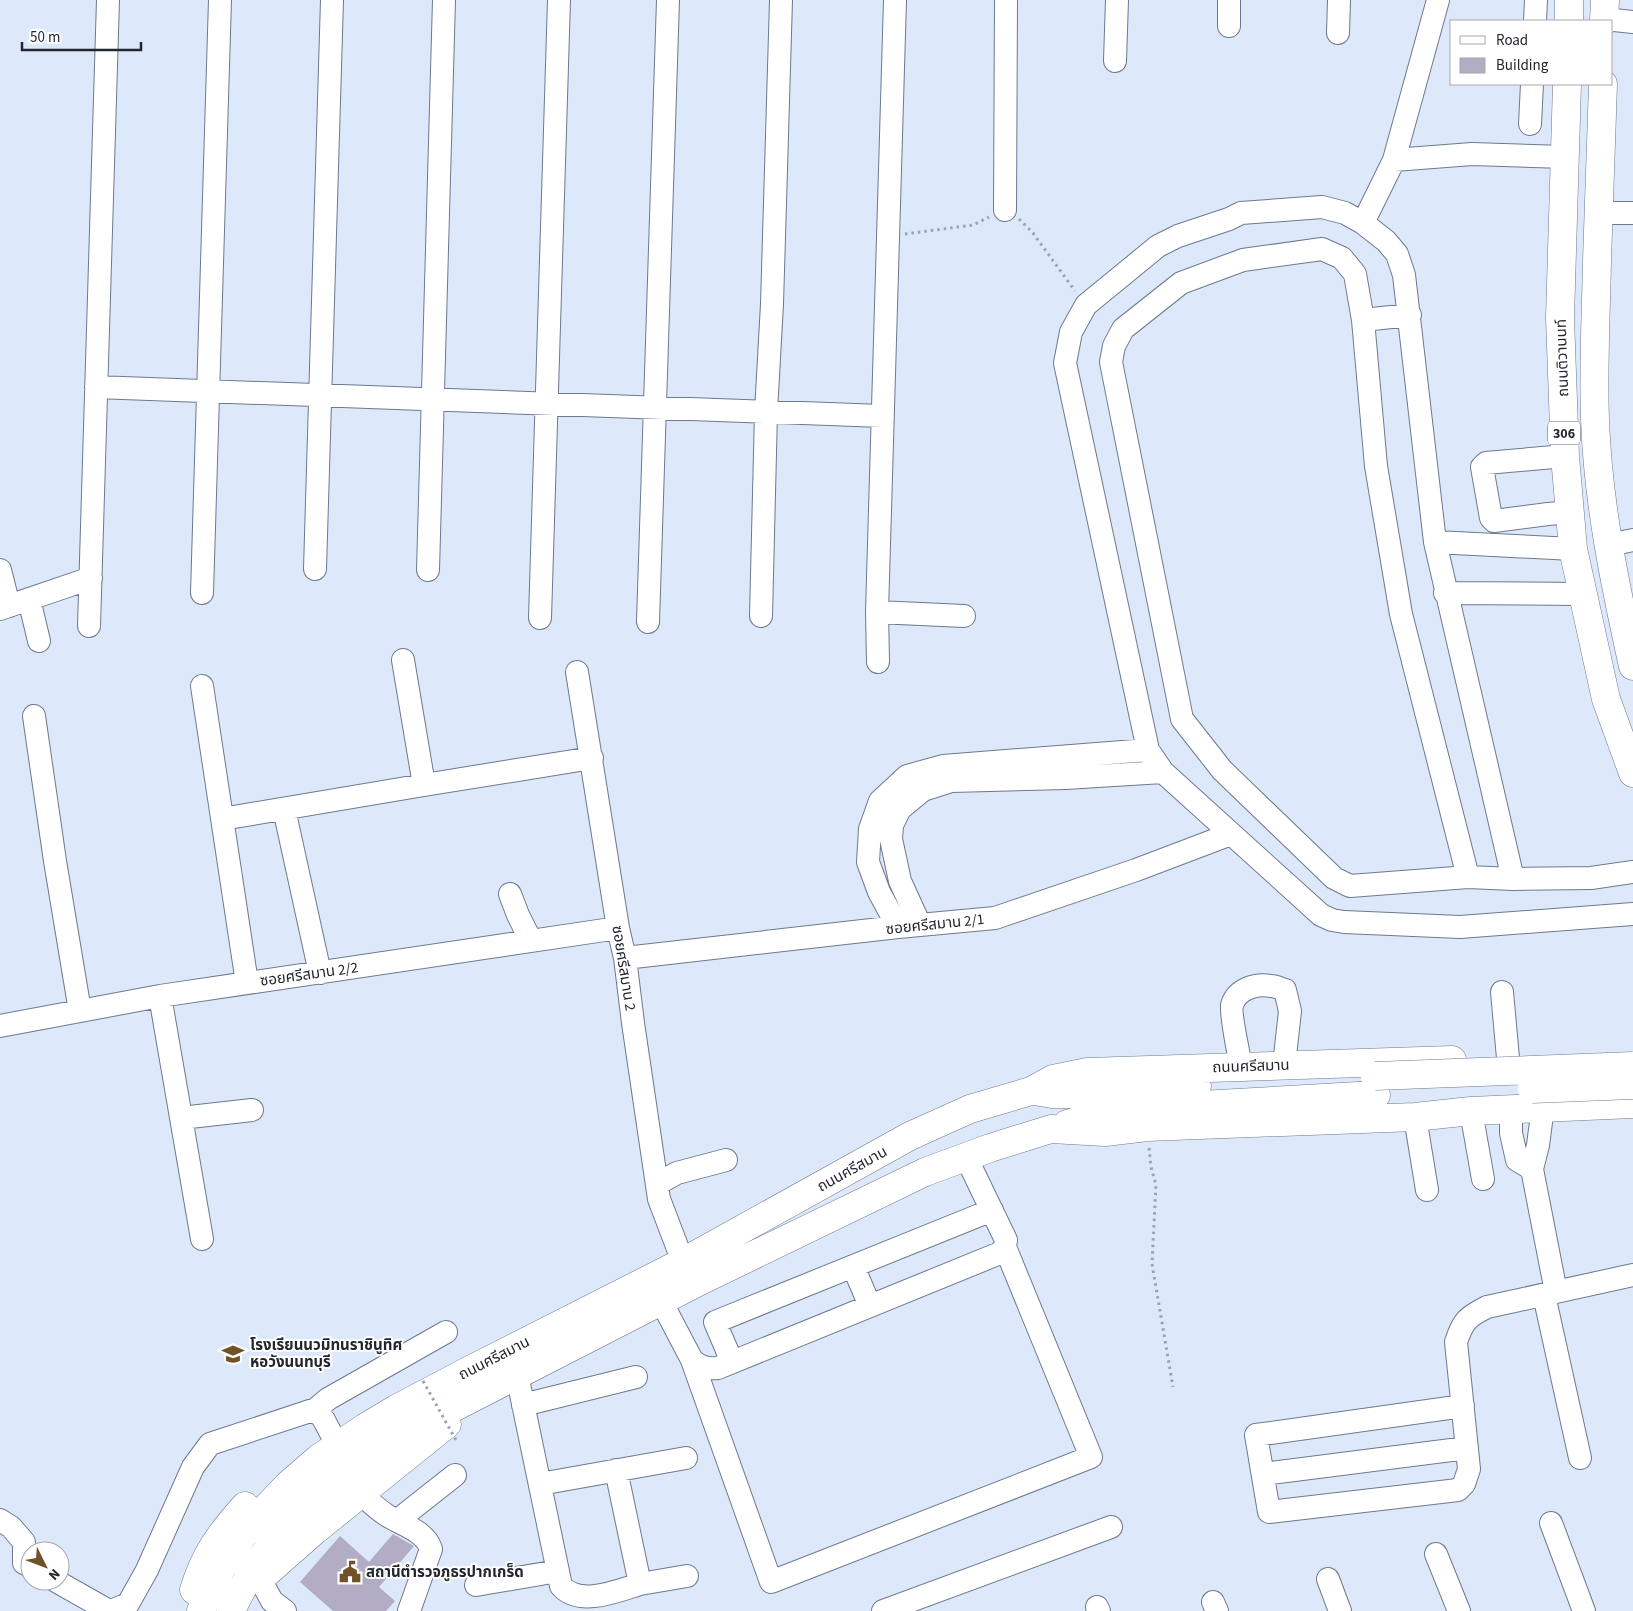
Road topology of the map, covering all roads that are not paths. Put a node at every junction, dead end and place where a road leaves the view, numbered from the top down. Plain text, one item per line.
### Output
1 (108, 0) edge
2 (220, 0) edge
3 (332, 0) edge
4 (444, 0) edge
5 (559, 0) edge
6 (668, 0) edge
7 (780, 0) edge
8 (895, 0) edge
9 (1006, 0) edge
10 (1117, 0) edge
11 (1229, 0) edge
12 (1339, 0) edge
13 (1438, 0) edge
14 (1536, 0) edge
15 (1569, 0) edge
16 (1605, 14) edge
17 (1535, 20) edge
18 (1568, 20) edge
19 (1633, 22) edge
20 (1229, 26) dead end
21 (1338, 33) dead end
22 (1115, 61) dead end
23 (1532, 85) edge
24 (1567, 85) edge
25 (1603, 85) edge
26 (1530, 124) dead end
27 (1565, 157) junction
28 (1394, 160) junction
29 (1005, 210) road end
30 (1599, 213) junction
31 (1633, 213) edge
32 (1363, 223) junction
33 (1410, 315) junction
34 (1363, 320) junction
35 (96, 387) junction
36 (208, 391) junction
37 (320, 395) junction
38 (433, 399) junction
39 (547, 404) junction
40 (655, 408) junction
41 (766, 412) junction
42 (882, 416) junction
43 (1565, 456) junction
44 (1571, 512) junction
45 (1435, 542) junction
46 (1621, 543) edge
47 (1573, 549) junction
48 (315, 569) dead end
49 (0, 570) edge
50 (428, 570) dead end
51 (91, 578) junction
52 (1625, 591) edge
53 (202, 593) dead end
54 (1445, 593) junction
55 (1583, 594) junction
56 (12, 604) edge
57 (877, 612) junction
58 (761, 616) dead end
59 (964, 616) dead end
60 (540, 618) dead end
61 (648, 622) dead end
62 (89, 626) dead end
63 (39, 641) dead end
64 (403, 660) dead end
65 (878, 662) dead end
66 (1633, 666) edge
67 (577, 672) dead end
68 (202, 686) dead end
69 (34, 716) dead end
70 (1148, 750) junction
71 (592, 758) junction
72 (970, 772) junction
73 (1164, 772) junction
74 (1633, 773) edge
75 (424, 785) junction
76 (284, 808) junction
77 (222, 819) junction
78 (1231, 834) junction
79 (1633, 872) edge
80 (1468, 877) junction
81 (1513, 880) junction
82 (510, 894) dead end
83 (1633, 914) edge
84 (909, 926) junction
85 (618, 928) junction
86 (531, 941) junction
87 (625, 958) junction
88 (320, 972) junction
89 (247, 983) junction
90 (1502, 992) dead end
91 (160, 996) junction
92 (80, 1011) junction
93 (0, 1026) edge
94 (1508, 1058) junction
95 (1625, 1058) edge
96 (1284, 1065) junction
97 (1240, 1066) junction
98 (1375, 1086) junction
99 (1031, 1091) junction
100 (1627, 1097) edge
101 (1543, 1107) junction
102 (1511, 1109) junction
103 (252, 1110) dead end
104 (1471, 1111) junction
105 (1415, 1117) junction
106 (181, 1118) junction
107 (1051, 1129) junction
108 (966, 1157) junction
109 (726, 1160) dead end
110 (1532, 1169) junction
111 (1483, 1179) dead end
112 (657, 1184) junction
113 (1427, 1190) dead end
114 (992, 1210) junction
115 (202, 1239) dead end
116 (1005, 1247) junction
117 (683, 1262) junction
118 (853, 1266) junction
119 (1633, 1275) edge
120 (1550, 1293) junction
121 (661, 1301) junction
122 (870, 1306) junction
123 (446, 1332) dead end
124 (692, 1360) junction
125 (732, 1362) junction
126 (517, 1375) junction
127 (636, 1377) dead end
128 (493, 1388) junction
129 (523, 1406) junction
130 (1463, 1406) junction
131 (316, 1409) junction
132 (1467, 1448) junction
133 (328, 1452) junction
134 (686, 1458) dead end
135 (1580, 1458) dead end
136 (616, 1470) junction
137 (1263, 1474) junction
138 (455, 1475) dead end
139 (540, 1484) junction
140 (360, 1493) junction
141 (0, 1520) edge
142 (398, 1520) junction
143 (1551, 1523) dead end
144 (1111, 1527) dead end
145 (23, 1541) edge
146 (1436, 1554) dead end
147 (558, 1571) junction
148 (688, 1576) dead end
149 (1328, 1579) dead end
150 (640, 1584) junction
151 (476, 1585) dead end
152 (70, 1589) edge
153 (271, 1601) edge
154 (233, 1607) edge
155 (110, 1611) edge
156 (189, 1611) edge
157 (200, 1611) edge
158 (409, 1611) edge
159 (883, 1611) edge
160 (1340, 1611) edge
161 (1459, 1611) edge
162 (1584, 1611) edge

1 - 35 street
2 - 36 street
3 - 37 street
4 - 38 street
5 - 39 street
6 - 40 street
7 - 41 street
8 - 42 street
9 - 29 street
10 - 22 street
11 - 20 street
12 - 21 street
13 - 28 street
14 - 17 street
15 - 18 main road
16 - 19 street
23 - 26 street
24 - 27 main road, ถนนติวานนท์ / 306
25 - 30 main road, 306
27 - 28 street
27 - 43 main road, ถนนติวานนท์ / 306
28 - 32 street
30 - 31 street
30 - 46 main road, 306
32 - 33 street
32 - 70 street
33 - 34 street
33 - 45 street
34 - 80 street
34 - 80 street
35 - 36 street
35 - 51 street
36 - 37 street
36 - 53 street
37 - 38 street
37 - 48 street
38 - 39 street
38 - 50 street
39 - 40 street
39 - 60 street
40 - 41 street
40 - 61 street
41 - 42 street
41 - 58 street
42 - 57 street
43 - 44 main road, ถนนติวานนท์ / 306
43 - 44 street
44 - 47 main road, ถนนติวานนท์ / 306
45 - 47 street
45 - 54 street
46 - 52 main road, 306
47 - 55 main road, ถนนติวานนท์ / 306
49 - 56 street
51 - 56 street
51 - 62 street
52 - 66 main road, 306
54 - 55 street
54 - 81 street
55 - 74 main road, ถนนติวานนท์ / 306
56 - 63 street
57 - 59 street
57 - 65 street
64 - 75 street
67 - 71 street, ซอยศรีสมาน 2
68 - 77 street
69 - 92 street
70 - 72 street
70 - 73 street
71 - 75 street
71 - 85 street, ซอยศรีสมาน 2
72 - 73 street
72 - 84 street
73 - 78 street
75 - 76 street
76 - 77 street
76 - 88 street
77 - 89 street
78 - 83 street
78 - 84 street, ซอยศรีสมาน 2/1
79 - 81 street
80 - 81 street
82 - 86 street
84 - 87 street, ซอยศรีสมาน 2/1
85 - 86 street, ซอยศรีสมาน 2/2
85 - 87 street, ซอยศรีสมาน 2
86 - 88 street, ซอยศรีสมาน 2/2
87 - 112 street, ซอยศรีสมาน 2
88 - 89 street, ซอยศรีสมาน 2/2
89 - 91 street, ซอยศรีสมาน 2/2
90 - 94 street
91 - 92 street, ซอยศรีสมาน 2/2
91 - 106 street
92 - 93 street, ซอยศรีสมาน 2/2
94 - 95 main road, ถนนศรีสมาน
94 - 96 main road, ถนนศรีสมาน
95 - 98 main road, bridge
95 - 100 main road
96 - 97 main road, ถนนศรีสมาน
96 - 97 street
97 - 99 main road, ถนนศรีสมาน
98 - 99 main road
98 - 100 main road, bridge
98 - 107 main road
99 - 117 main road, ถนนศรีสมาน
100 - 101 main road, ถนนศรีสมาน
101 - 102 main road, ถนนศรีสมาน
101 - 110 street
102 - 104 main road, ถนนศรีสมาน
102 - 110 street
103 - 106 street
104 - 105 main road, ถนนศรีสมาน
104 - 111 street
105 - 107 main road, ถนนศรีสมาน
105 - 113 street
106 - 115 street
107 - 108 main road, ถนนศรีสมาน
108 - 114 street
108 - 121 main road, ถนนศรีสมาน
109 - 112 street
110 - 120 street
112 - 117 street, ซอยศรีสมาน 2
114 - 116 street
114 - 118 street
116 - 122 street
116 - 124 street
117 - 133 main road, ถนนศรีสมาน
118 - 122 street
118 - 125 street
119 - 120 street
120 - 130 street
120 - 135 street
121 - 124 street
121 - 126 main road, ถนนศรีสมาน
122 - 125 street
123 - 131 street
124 - 125 street
126 - 128 main road, ถนนศรีสมาน
126 - 129 street
127 - 129 street
128 - 140 main road
128 - 154 main road, ถนนศรีสมาน
129 - 139 street
130 - 132 street
130 - 137 street
131 - 133 street
131 - 155 street
132 - 137 street
132 - 137 street
133 - 156 main road
133 - 157 main road, ถนนศรีสมาน
134 - 136 street
136 - 139 street
136 - 150 street
138 - 142 street
139 - 147 street
140 - 142 street
140 - 153 main road
141 - 145 street
142 - 158 street
143 - 162 street
144 - 159 street
146 - 161 street
147 - 150 street
147 - 151 street
148 - 150 street
149 - 160 street
152 - 155 street
153 - 154 main road

